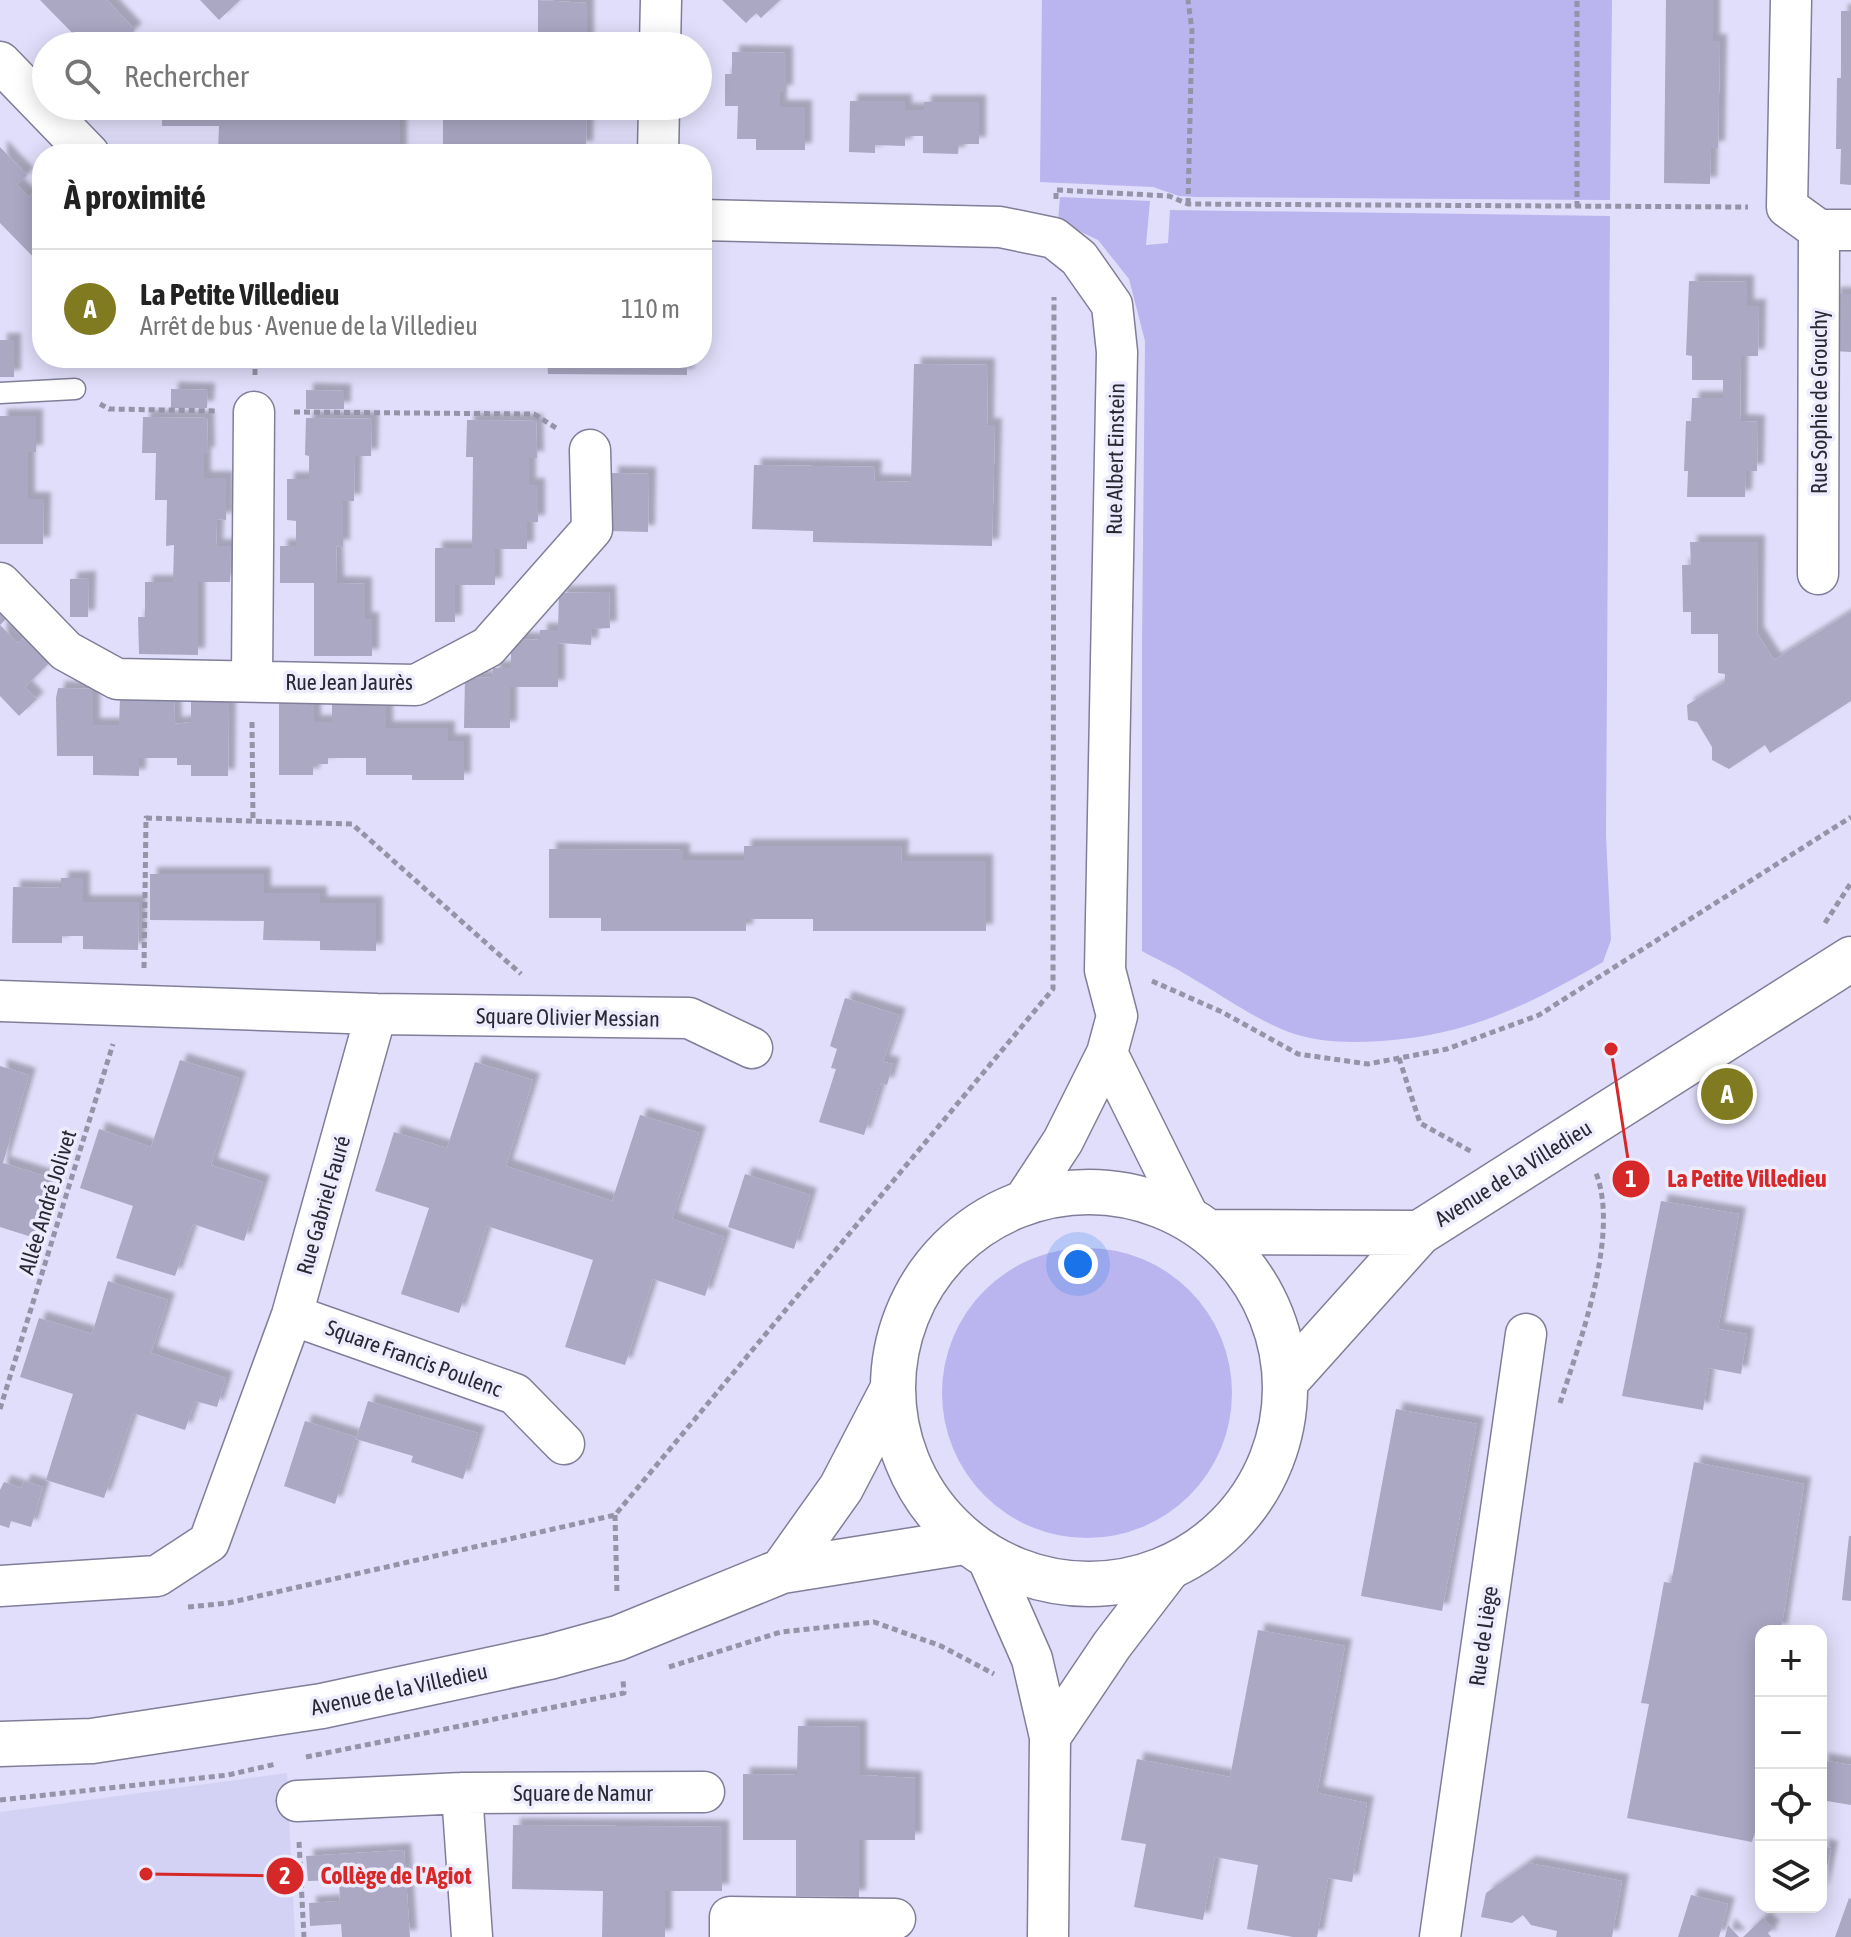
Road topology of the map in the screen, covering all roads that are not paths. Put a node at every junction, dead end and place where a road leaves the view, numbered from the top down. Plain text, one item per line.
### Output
1 (661, 0) edge
2 (1791, 0) edge
3 (660, 32) edge
4 (0, 62) edge
5 (32, 95) edge
6 (56, 120) edge
7 (659, 120) edge
8 (79, 144) edge
9 (658, 144) edge
10 (712, 220) edge
11 (1835, 230) edge
12 (75, 389) road end
13 (0, 393) edge
14 (254, 412) road end
15 (590, 450) road end
16 (1818, 574) dead end
17 (0, 583) edge
18 (252, 681) junction
19 (1851, 959) edge
20 (0, 1001) edge
21 (376, 1014) junction
22 (752, 1048) dead end
23 (1107, 1053) junction
24 (1023, 1202) junction
25 (1200, 1225) junction
26 (1419, 1233) junction
27 (292, 1315) junction
28 (1526, 1334) dead end
29 (1287, 1380) junction
30 (891, 1392) junction
31 (564, 1444) dead end
32 (976, 1550) junction
33 (1171, 1568) junction
34 (782, 1571) junction
35 (0, 1586) edge
36 (1050, 1737) junction
37 (0, 1744) edge
38 (704, 1792) dead end
39 (462, 1793) junction
40 (297, 1801) road end
41 (895, 1919) dead end
42 (472, 1937) edge
43 (730, 1937) edge
44 (1048, 1937) edge
45 (1440, 1937) edge

1 - 3 street
2 - 11 street
4 - 5 street
6 - 8 street
7 - 9 street
10 - 23 street, Rue Albert Einstein
11 - 16 street, Rue Sophie de Grouchy
12 - 13 lane
14 - 18 street
15 - 18 street, Rue Jean Jaurès
17 - 18 street, Rue Jean Jaurès
19 - 26 street, Avenue de la Villedieu
20 - 21 street
21 - 22 street, Square Olivier Messian
21 - 27 street, Rue Gabriel Fauré
23 - 24 street, Rue Albert Einstein
23 - 25 street
24 - 25 street
24 - 30 street
25 - 26 street, Avenue de la Villedieu
25 - 29 street
26 - 29 street, Avenue de la Villedieu
27 - 31 street, Square Francis Poulenc
27 - 35 street, Rue Gabriel Fauré
28 - 45 street, Rue de Liège
29 - 33 street
30 - 32 street
30 - 34 street
32 - 33 street
32 - 34 street, Avenue de la Villedieu
32 - 36 street
33 - 36 street
34 - 37 street, Avenue de la Villedieu
36 - 44 street
38 - 39 street, Square de Namur
39 - 40 street, Square de Namur
39 - 42 street
41 - 43 street

